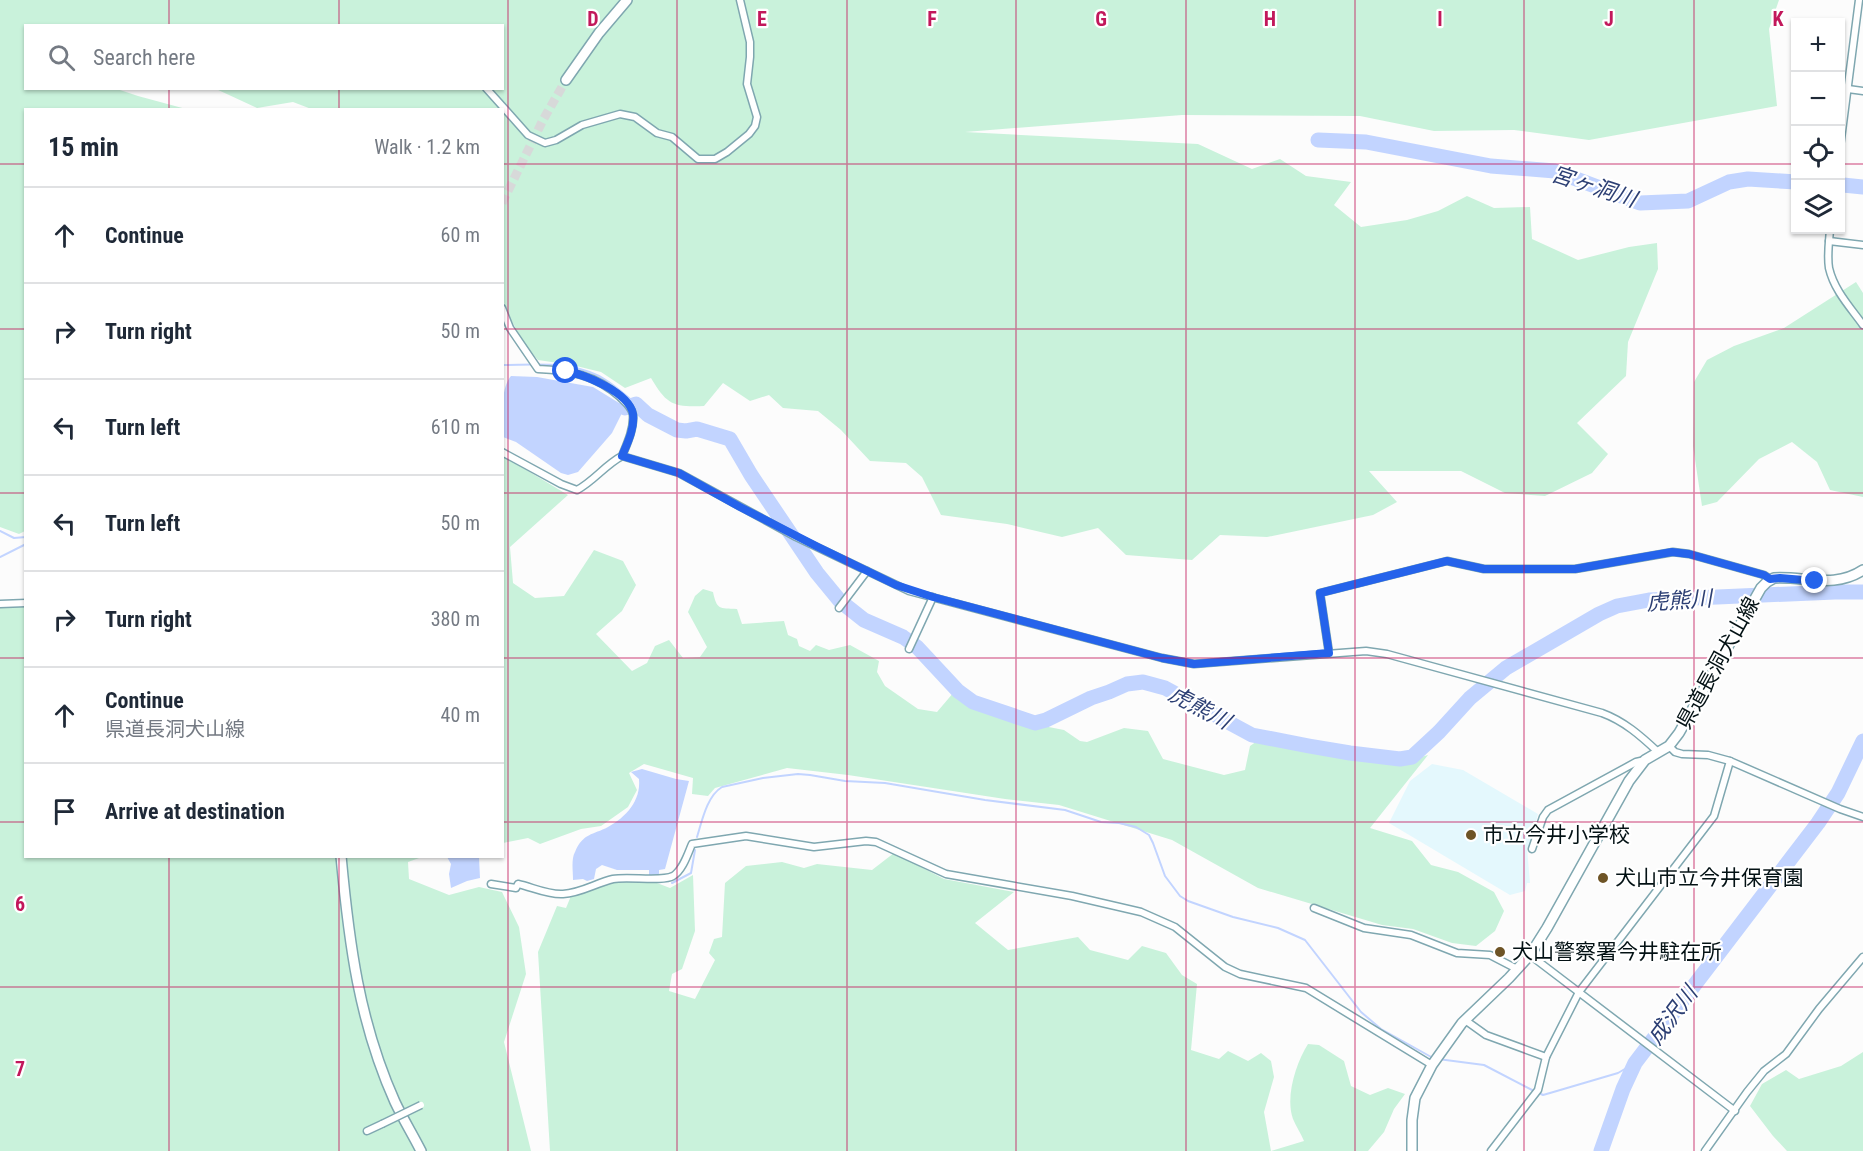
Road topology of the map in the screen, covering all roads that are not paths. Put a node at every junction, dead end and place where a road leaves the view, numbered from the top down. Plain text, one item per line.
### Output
1 (627, 0) edge
2 (740, 0) edge
3 (1859, 0) edge
4 (566, 80) tunnel mouth
5 (1848, 89) junction
6 (488, 90) edge
7 (1863, 91) edge
8 (504, 108) edge
9 (504, 108) edge
10 (1843, 126) edge
11 (1830, 234) edge
12 (1829, 241) junction
13 (1863, 245) edge
14 (504, 313) edge
15 (1863, 325) edge
16 (504, 453) edge
17 (622, 456) junction
18 (1863, 570) edge
19 (867, 572) junction
20 (1770, 579) junction
21 (933, 597) junction
22 (24, 603) edge
23 (0, 604) edge
24 (839, 608) dead end
25 (909, 649) dead end
26 (1329, 653) junction
27 (1669, 746) junction
28 (1658, 752) junction
29 (1645, 760) junction
30 (1730, 762) junction
31 (1863, 817) edge
32 (1532, 849) dead end
33 (341, 858) edge
34 (491, 884) dead end
35 (1314, 908) dead end
36 (1530, 955) junction
37 (1863, 957) edge
38 (1517, 969) junction
39 (1579, 992) junction
40 (1466, 1020) junction
41 (1546, 1057) junction
42 (1432, 1065) junction
43 (420, 1105) dead end
44 (1735, 1111) junction
45 (367, 1131) dead end
46 (421, 1151) edge
47 (1412, 1151) edge
48 (1491, 1151) edge
49 (1706, 1151) edge

1 - 4 main road
2 - 8 street
3 - 5 street
5 - 7 street
5 - 10 street
6 - 9 street
11 - 12 street
12 - 13 street
12 - 15 street
14 - 17 street
16 - 17 street
17 - 19 street
18 - 20 main road, 県道長洞犬山線
19 - 21 street
19 - 24 street
20 - 26 street
20 - 27 main road, 県道長洞犬山線
21 - 25 street
21 - 26 street
22 - 23 street
26 - 28 street
27 - 28 main road, 県道長洞犬山線
27 - 30 street
28 - 29 main road, 県道長洞犬山線
29 - 32 street
29 - 36 main road, 県道長洞犬山線
30 - 31 street
30 - 39 street
33 - 46 main road
34 - 42 street
35 - 38 street
36 - 38 main road, 県道長洞犬山線
36 - 39 street
37 - 44 street
38 - 40 main road, 県道長洞犬山線
39 - 41 street
39 - 44 street
40 - 41 street
40 - 42 main road, 県道長洞犬山線
41 - 48 street
42 - 47 main road, 県道長洞犬山線
43 - 45 street, bridge
44 - 49 street

